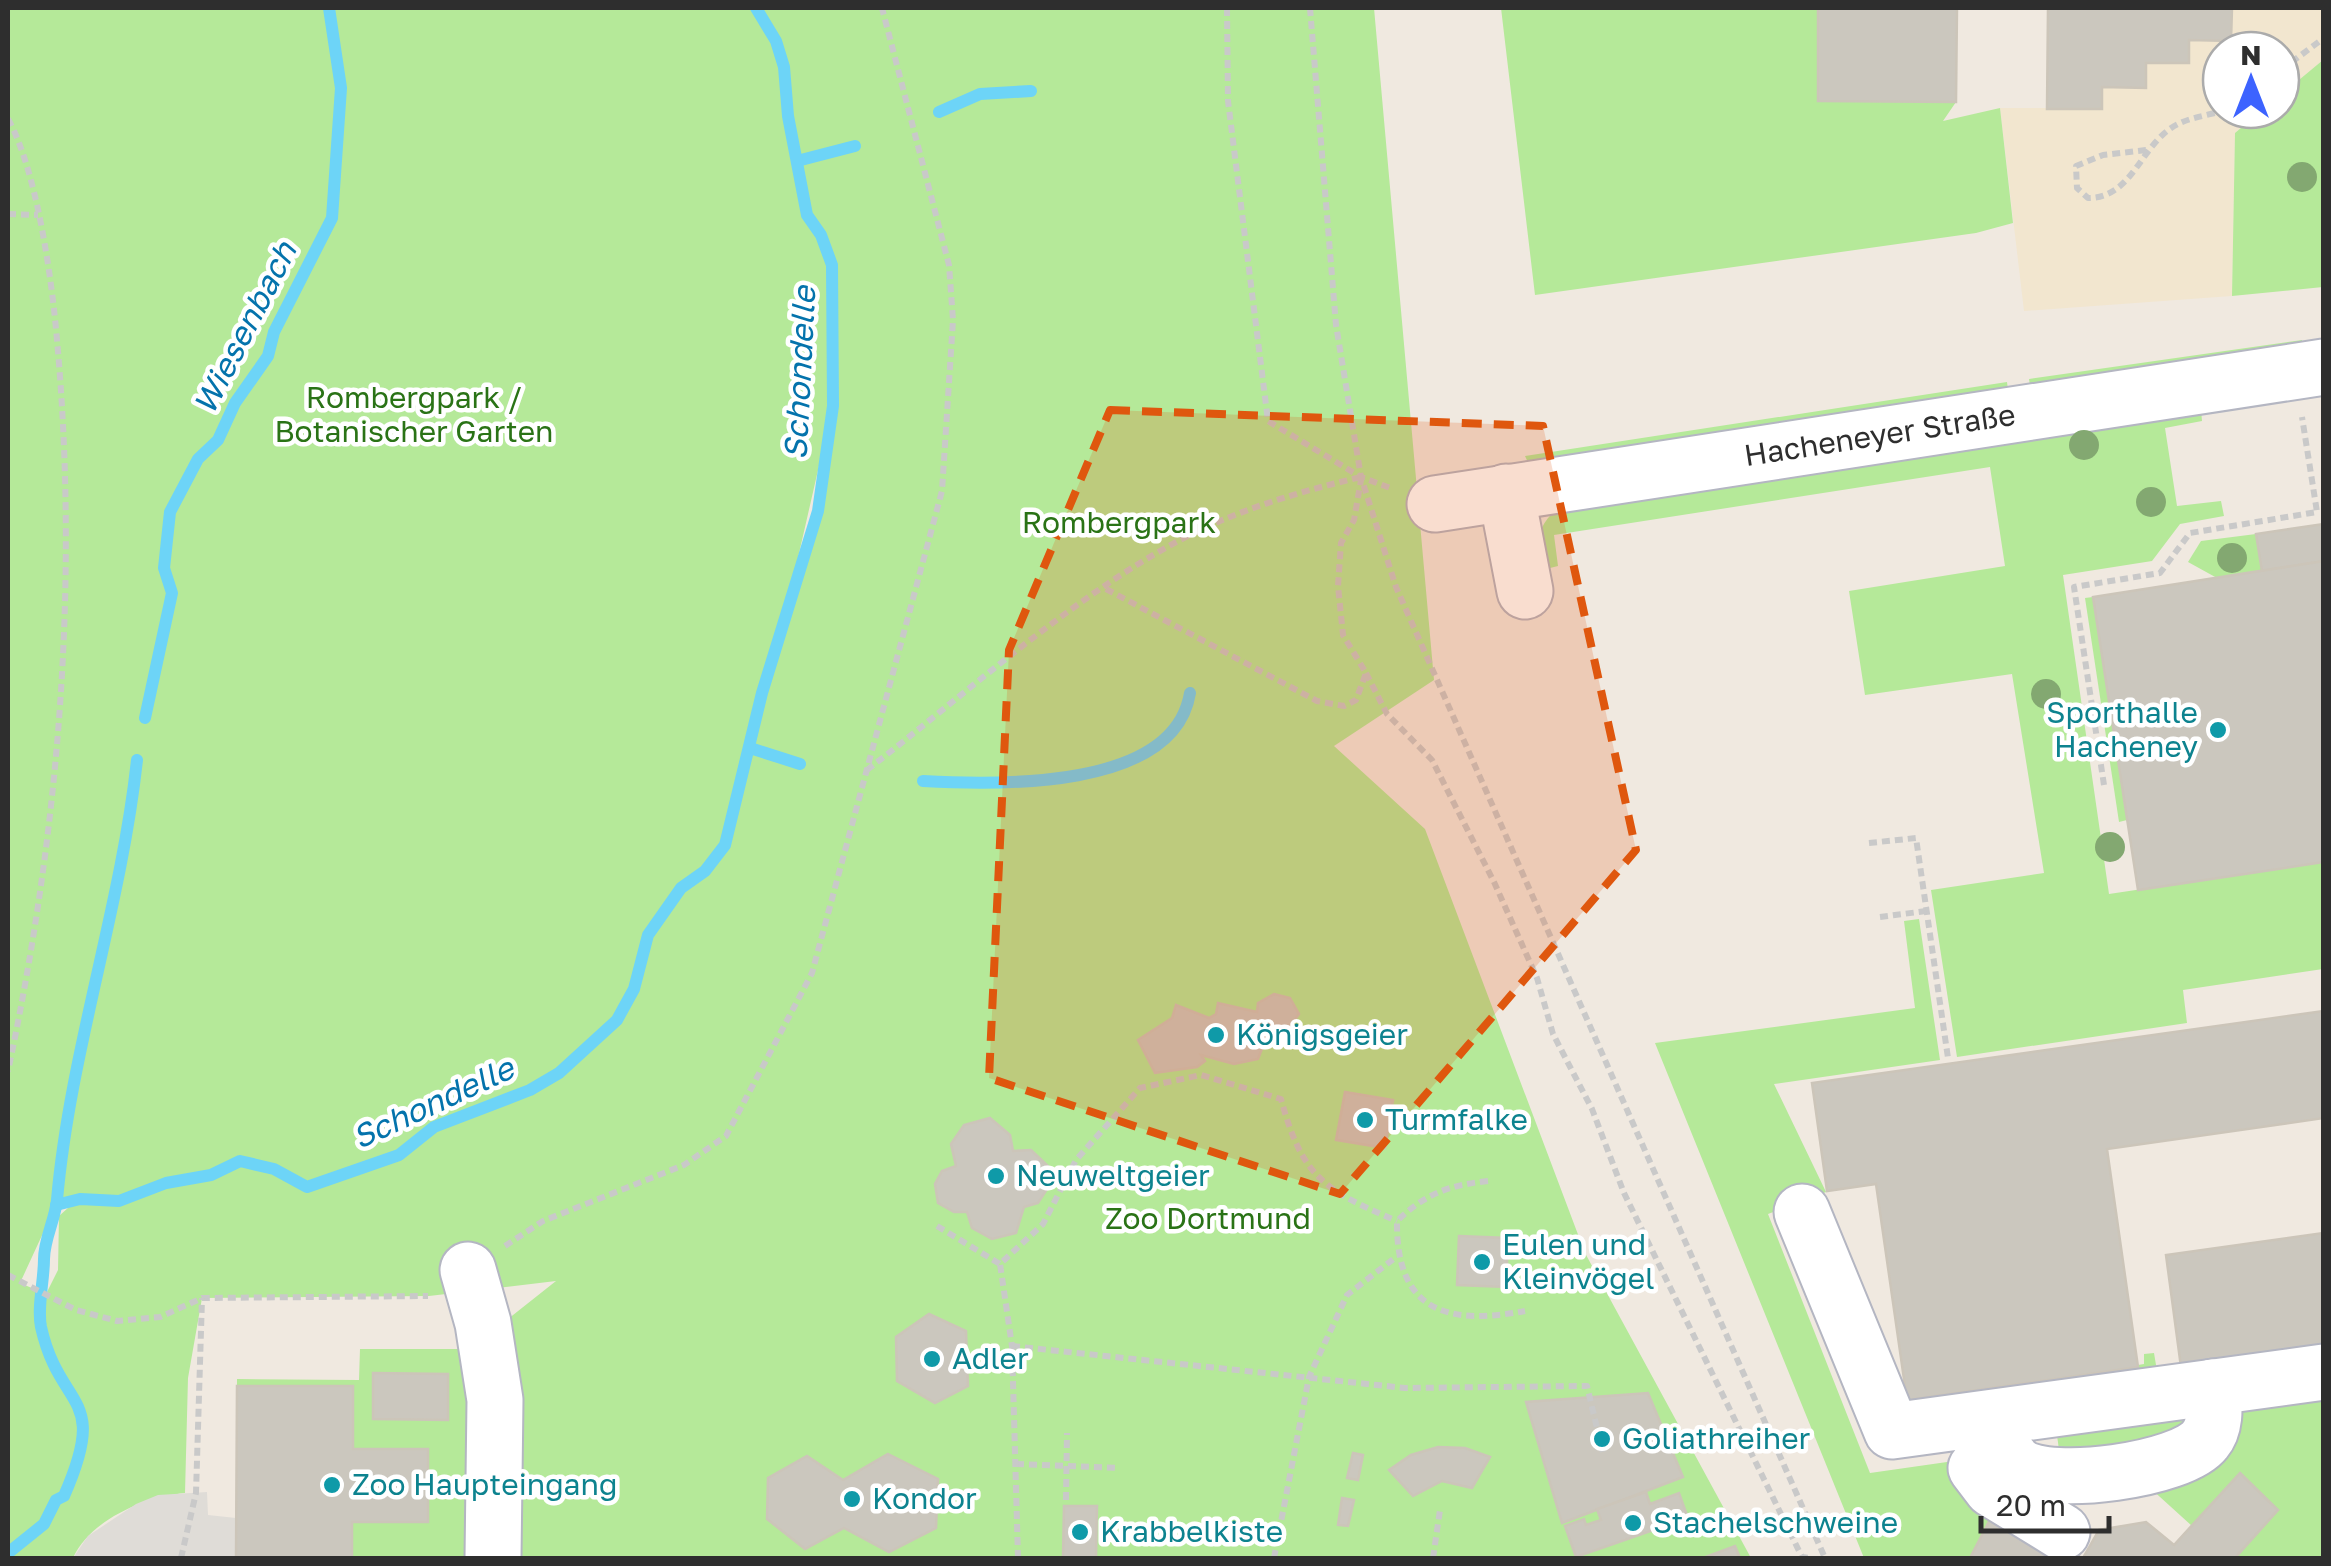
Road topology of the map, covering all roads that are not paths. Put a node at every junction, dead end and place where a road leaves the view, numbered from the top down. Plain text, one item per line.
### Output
1 (2309, 369) edge
2 (1506, 492) junction
3 (1435, 504) dead end
4 (1525, 591) dead end
5 (1802, 1212) dead end
6 (468, 1270) road end
7 (2324, 1372) edge
8 (1992, 1410) junction
9 (2062, 1532) dead end
10 (493, 1558) edge

1 - 2 street, Hacheneyer Straße
2 - 3 street, Hacheneyer Straße
2 - 4 street
5 - 8 street
6 - 10 street
7 - 8 street
8 - 9 street

